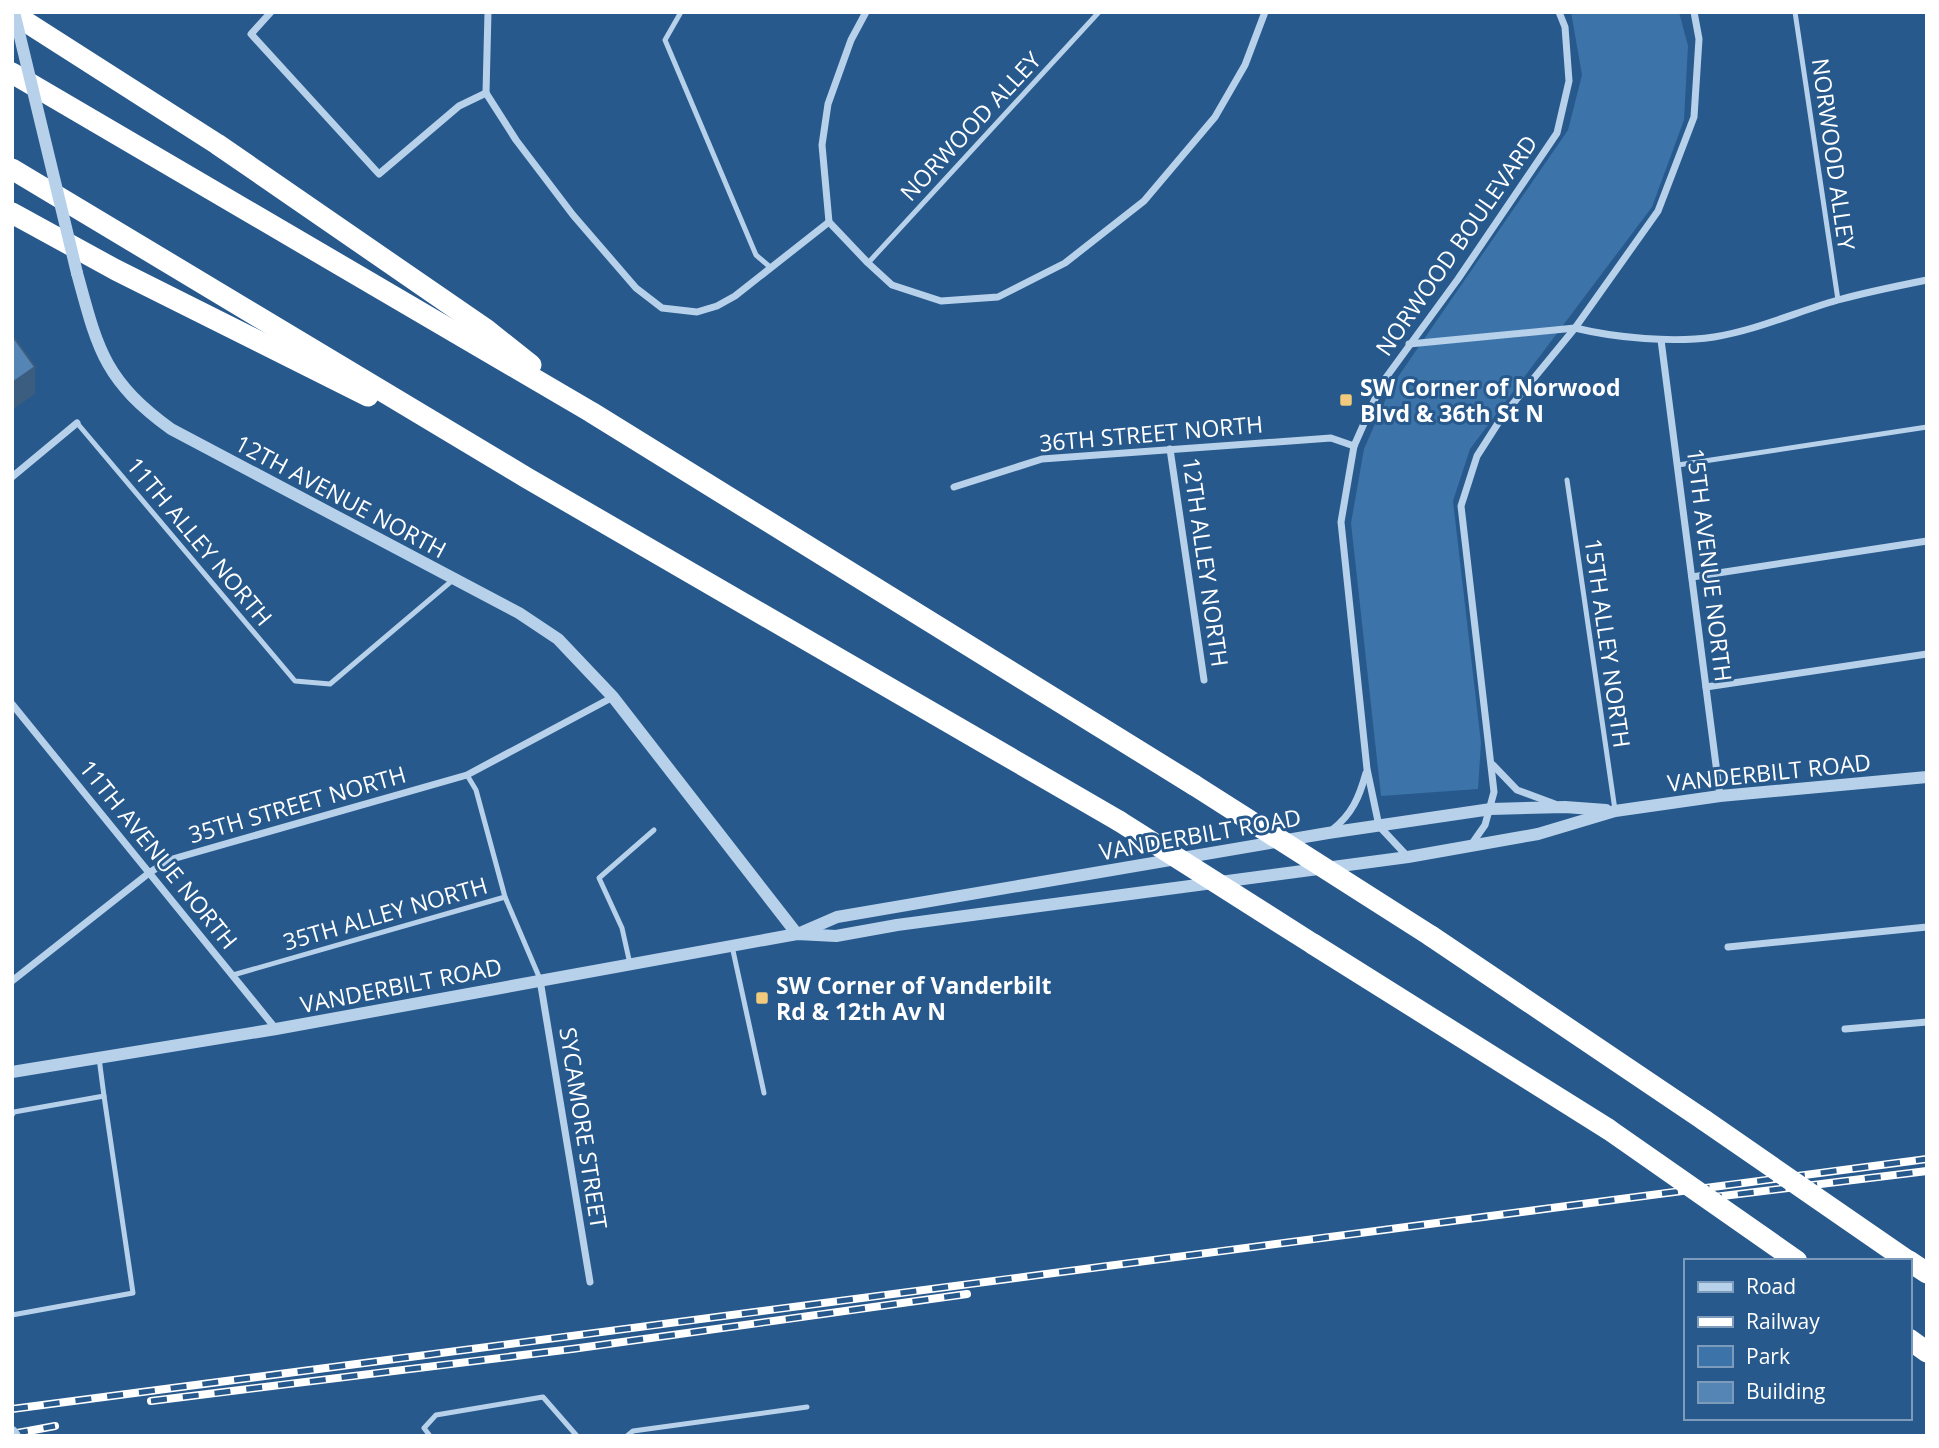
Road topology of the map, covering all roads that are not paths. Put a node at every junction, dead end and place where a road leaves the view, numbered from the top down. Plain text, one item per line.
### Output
1 (13, 12) edge
2 (271, 12) edge
3 (488, 12) edge
4 (681, 12) edge
5 (866, 12) edge
6 (1099, 12) edge
7 (1265, 12) edge
8 (1559, 12) edge
9 (1694, 12) edge
10 (1795, 12) edge
11 (12, 22) edge
12 (12, 73) edge
13 (486, 93) junction
14 (188, 125) junction
15 (12, 169) edge
16 (12, 213) edge
17 (829, 222) junction
18 (868, 263) junction
19 (770, 267) junction
20 (1927, 280) edge
21 (1838, 300) junction
22 (1575, 328) junction
23 (1661, 340) junction
24 (1409, 344) junction
25 (591, 412) junction
26 (77, 423) joint
27 (1927, 426) edge
28 (1354, 446) junction
29 (1170, 449) junction
30 (1678, 465) junction
31 (12, 477) edge
32 (527, 478) junction
33 (1567, 480) dead end
34 (954, 487) dead end
35 (1927, 541) edge
36 (1692, 577) junction
37 (454, 579) junction
38 (1927, 654) edge
39 (1204, 680) dead end
40 (1706, 687) junction
41 (613, 697) junction
42 (12, 704) edge
43 (1492, 763) junction
44 (1367, 769) junction
45 (467, 775) junction
46 (1927, 777) edge
47 (1720, 796) junction
48 (1566, 807) junction
49 (1491, 809) junction
50 (1615, 811) junction
51 (1379, 826) junction
52 (654, 830) dead end
53 (1328, 833) junction
54 (1471, 845) junction
55 (1408, 857) junction
56 (149, 873) junction
57 (505, 897) junction
58 (1927, 927) edge
59 (797, 934) junction
60 (732, 946) junction
61 (1728, 947) dead end
62 (630, 964) junction
63 (233, 975) junction
64 (540, 980) junction
65 (12, 981) edge
66 (1927, 1022) edge
67 (276, 1029) junction
68 (1845, 1029) dead end
69 (99, 1058) junction
70 (12, 1072) edge
71 (764, 1093) dead end
72 (104, 1096) junction
73 (12, 1115) edge
74 (1794, 1259) edge
75 (1906, 1259) edge
76 (1911, 1262) edge
77 (1927, 1273) edge
78 (590, 1282) dead end
79 (12, 1315) edge
80 (1911, 1340) edge
81 (1927, 1352) edge
82 (807, 1407) dead end
83 (635, 1433) edge
84 (430, 1436) edge
85 (577, 1436) edge
86 (627, 1436) edge

1 - 14 highway
1 - 37 street, 12TH AVENUE NORTH, bridge
2 - 13 street
3 - 13 street
4 - 19 lane
5 - 17 street
6 - 18 lane, NORWOOD ALLEY
7 - 18 street
8 - 24 street, NORWOOD BOULEVARD
9 - 22 street
10 - 21 lane, NORWOOD ALLEY
11 - 14 highway
12 - 25 highway
13 - 19 street
14 - 25 highway
15 - 32 highway
16 - 32 highway
17 - 18 street
17 - 19 street
20 - 21 street
21 - 23 street
22 - 23 street
22 - 24 street
22 - 43 street
23 - 30 street, 15TH AVENUE NORTH
24 - 28 street, NORWOOD BOULEVARD
25 - 75 highway, bridge
26 - 31 street
26 - 37 lane, 11TH ALLEY NORTH
27 - 30 lane
28 - 29 street, 36TH STREET NORTH
28 - 44 street, NORWOOD BOULEVARD
29 - 34 street, 36TH STREET NORTH
29 - 39 street, 12TH ALLEY NORTH
30 - 36 street, 15TH AVENUE NORTH
32 - 74 highway, bridge
33 - 50 lane, 15TH ALLEY NORTH
35 - 36 street
36 - 40 street, 15TH AVENUE NORTH
37 - 41 street, 12TH AVENUE NORTH
38 - 40 street
40 - 47 street, 15TH AVENUE NORTH
41 - 45 street, 35TH STREET NORTH
41 - 59 street, 12TH AVENUE NORTH
42 - 56 street, 11TH AVENUE NORTH
43 - 48 street
43 - 49 street
44 - 51 street, NORWOOD BOULEVARD
44 - 53 street
45 - 56 street, 35TH STREET NORTH
45 - 57 lane
46 - 47 street, VANDERBILT ROAD
47 - 50 street, VANDERBILT ROAD
48 - 49 street, VANDERBILT ROAD
48 - 50 street, VANDERBILT ROAD
49 - 51 street, VANDERBILT ROAD
49 - 54 street
50 - 54 street, VANDERBILT ROAD
51 - 53 street, VANDERBILT ROAD
51 - 55 street
52 - 62 lane
53 - 59 street, VANDERBILT ROAD
54 - 55 street, VANDERBILT ROAD
55 - 59 street, VANDERBILT ROAD
56 - 63 street, 11TH AVENUE NORTH
56 - 65 street, 35TH STREET NORTH
57 - 63 lane, 35TH ALLEY NORTH
57 - 64 lane
58 - 61 street
59 - 60 street, VANDERBILT ROAD
60 - 62 street, VANDERBILT ROAD
60 - 71 lane
62 - 64 street, VANDERBILT ROAD
63 - 67 street, 11TH AVENUE NORTH
64 - 67 street, VANDERBILT ROAD
64 - 78 street, SYCAMORE STREET
66 - 68 street
67 - 69 street, VANDERBILT ROAD
69 - 70 street, VANDERBILT ROAD
69 - 72 lane
72 - 73 lane
72 - 79 lane
76 - 77 highway
80 - 81 highway
82 - 83 lane
83 - 86 lane
84 - 85 lane

